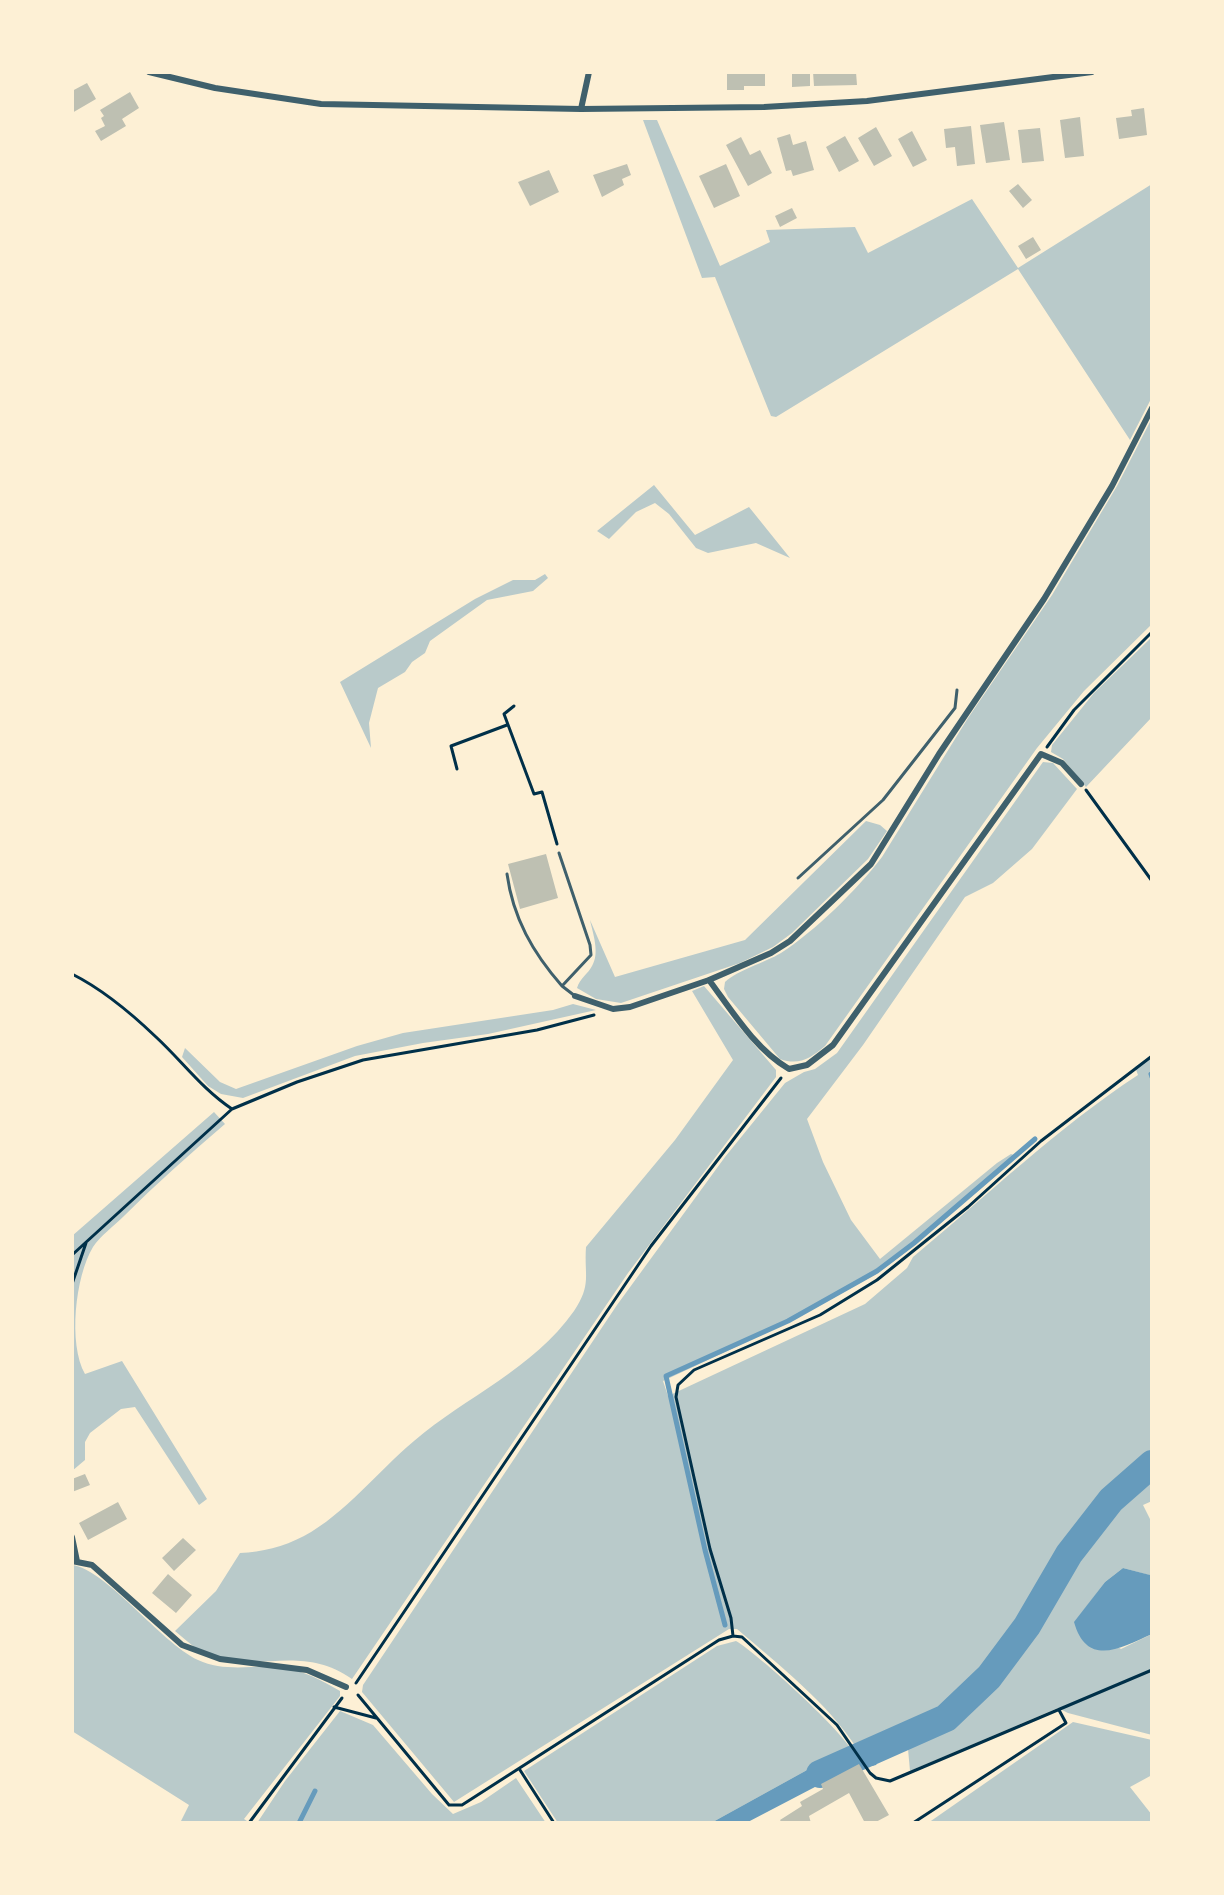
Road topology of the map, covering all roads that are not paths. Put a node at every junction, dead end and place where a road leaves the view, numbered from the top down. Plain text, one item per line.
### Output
1 (149, 72) edge
2 (589, 72) edge
3 (1092, 72) edge
4 (581, 109) junction
5 (1152, 408) edge
6 (957, 690) dead end
7 (1081, 784) road end
8 (559, 853) road end
9 (507, 874) dead end
10 (798, 878) dead end
11 (709, 980) junction
12 (562, 986) junction
13 (575, 996) joint
14 (72, 1537) edge
15 (74, 1561) edge
16 (346, 1687) dead end

1 - 4 street
2 - 4 street
3 - 4 street
5 - 11 street
6 - 10 lane
7 - 11 street
8 - 12 lane
9 - 12 lane
11 - 13 street
12 - 13 lane
14 - 15 street
15 - 16 street

